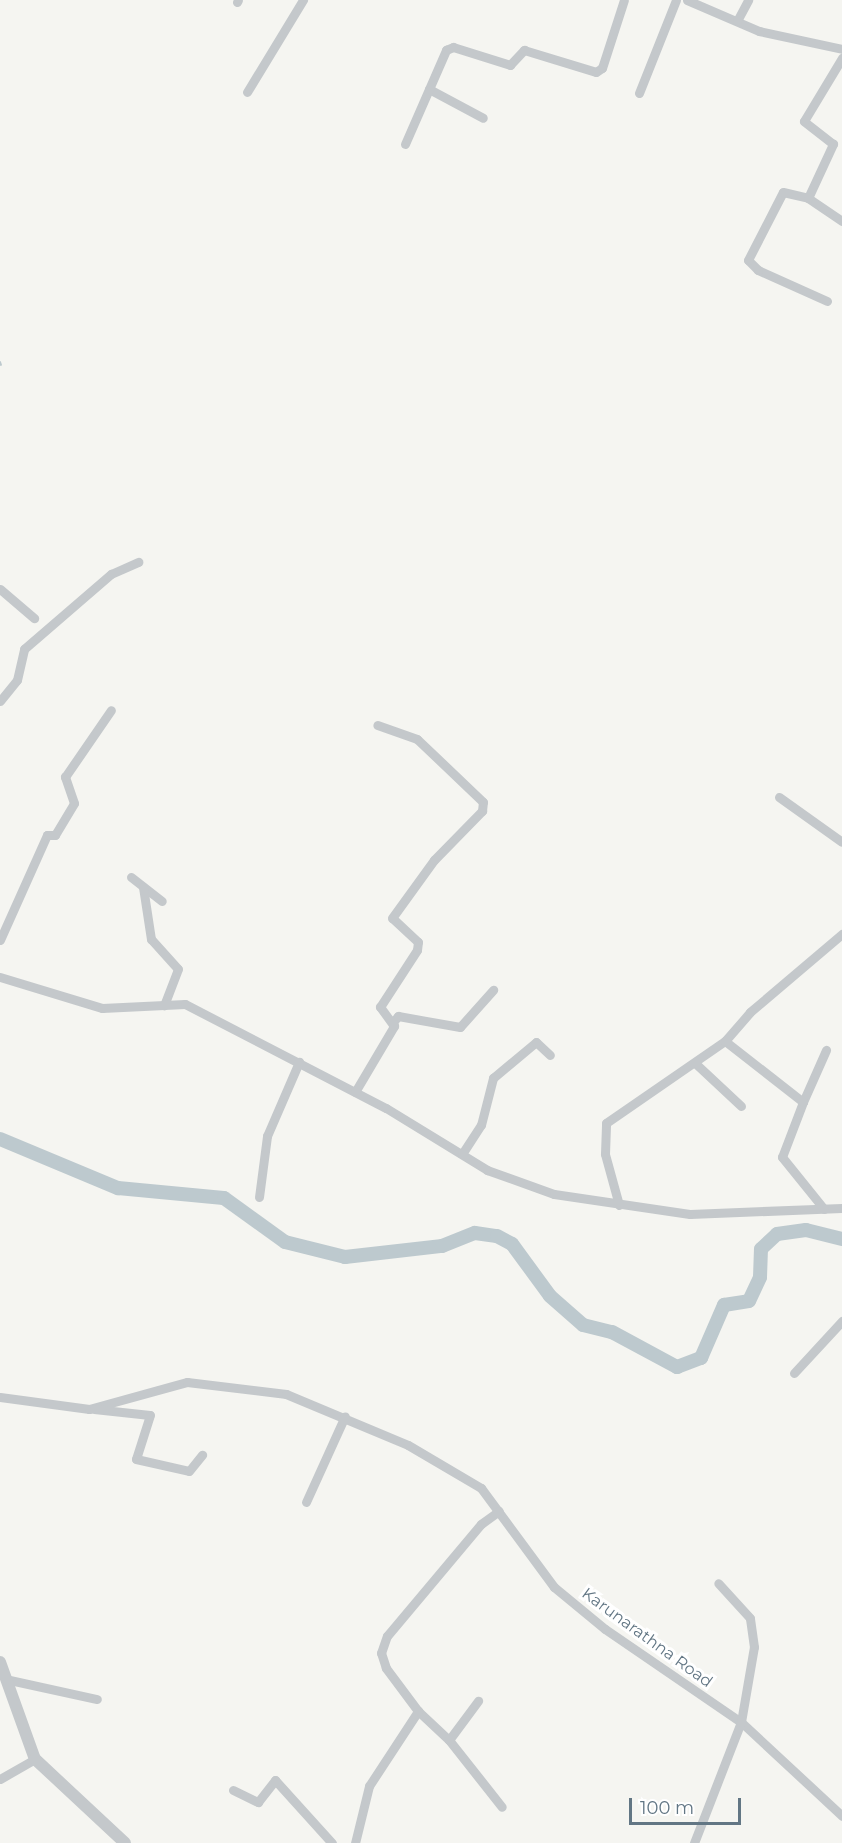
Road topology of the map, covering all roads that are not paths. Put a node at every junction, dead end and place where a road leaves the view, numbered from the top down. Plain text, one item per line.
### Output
1 (303, 0) edge
2 (624, 0) edge
3 (676, 0) edge
4 (687, 0) edge
5 (748, 0) edge
6 (703, 3) edge
7 (737, 21) junction
8 (842, 49) edge
9 (842, 58) edge
10 (429, 89) junction
11 (247, 92) dead end
12 (639, 93) dead end
13 (483, 117) dead end
14 (405, 144) dead end
15 (808, 198) junction
16 (842, 221) edge
17 (827, 301) dead end
18 (138, 562) dead end
19 (0, 589) edge
20 (34, 618) dead end
21 (0, 700) edge
22 (111, 710) dead end
23 (377, 725) dead end
24 (779, 797) dead end
25 (842, 842) edge
26 (131, 877) dead end
27 (143, 887) junction
28 (162, 902) dead end
29 (842, 934) edge
30 (0, 940) edge
31 (0, 977) edge
32 (493, 990) dead end
33 (164, 1005) junction
34 (393, 1022) junction
35 (725, 1041) junction
36 (826, 1050) dead end
37 (550, 1055) dead end
38 (299, 1062) junction
39 (695, 1063) junction
40 (355, 1092) junction
41 (803, 1102) junction
42 (741, 1106) dead end
43 (462, 1154) junction
44 (259, 1197) dead end
45 (619, 1205) junction
46 (842, 1208) edge
47 (824, 1209) junction
48 (842, 1321) edge
49 (794, 1373) dead end
50 (0, 1397) edge
51 (89, 1409) junction
52 (345, 1416) junction
53 (202, 1455) dead end
54 (306, 1502) dead end
55 (499, 1511) junction
56 (718, 1583) dead end
57 (0, 1662) edge
58 (4, 1679) junction
59 (96, 1699) dead end
60 (478, 1701) dead end
61 (418, 1711) junction
62 (741, 1722) junction
63 (449, 1740) junction
64 (35, 1759) junction
65 (0, 1779) edge
66 (233, 1790) dead end
67 (502, 1807) dead end
68 (842, 1816) edge
69 (125, 1843) edge
70 (332, 1843) edge
71 (355, 1843) edge
72 (694, 1843) edge

1 - 11 street
2 - 10 street
3 - 12 street
4 - 6 street
5 - 7 street
6 - 7 street
7 - 8 street
9 - 15 street
10 - 13 street
10 - 14 street
15 - 16 street
15 - 17 street
18 - 21 street
19 - 20 street
22 - 30 street
23 - 34 street
24 - 25 street
26 - 27 street
27 - 28 street
27 - 33 street
29 - 35 street
31 - 33 street
32 - 34 street
33 - 38 street
34 - 40 street
35 - 39 street
35 - 41 street
36 - 41 street
37 - 43 street
38 - 40 street
38 - 44 street
39 - 42 street
39 - 45 street
40 - 43 street
41 - 47 street
43 - 45 street
45 - 47 street
46 - 47 street
48 - 49 street
50 - 51 street, Karunarathna Road
51 - 52 street, Karunarathna Road
51 - 53 street
52 - 54 street
52 - 55 street, Karunarathna Road
55 - 61 street
55 - 62 street, Karunarathna Road
56 - 62 street
57 - 58 street
58 - 59 street
58 - 64 street
60 - 63 street
61 - 63 street
61 - 71 street
62 - 68 street, Karunarathna Road
62 - 72 street
63 - 67 street
64 - 65 street
64 - 69 street
66 - 70 street

